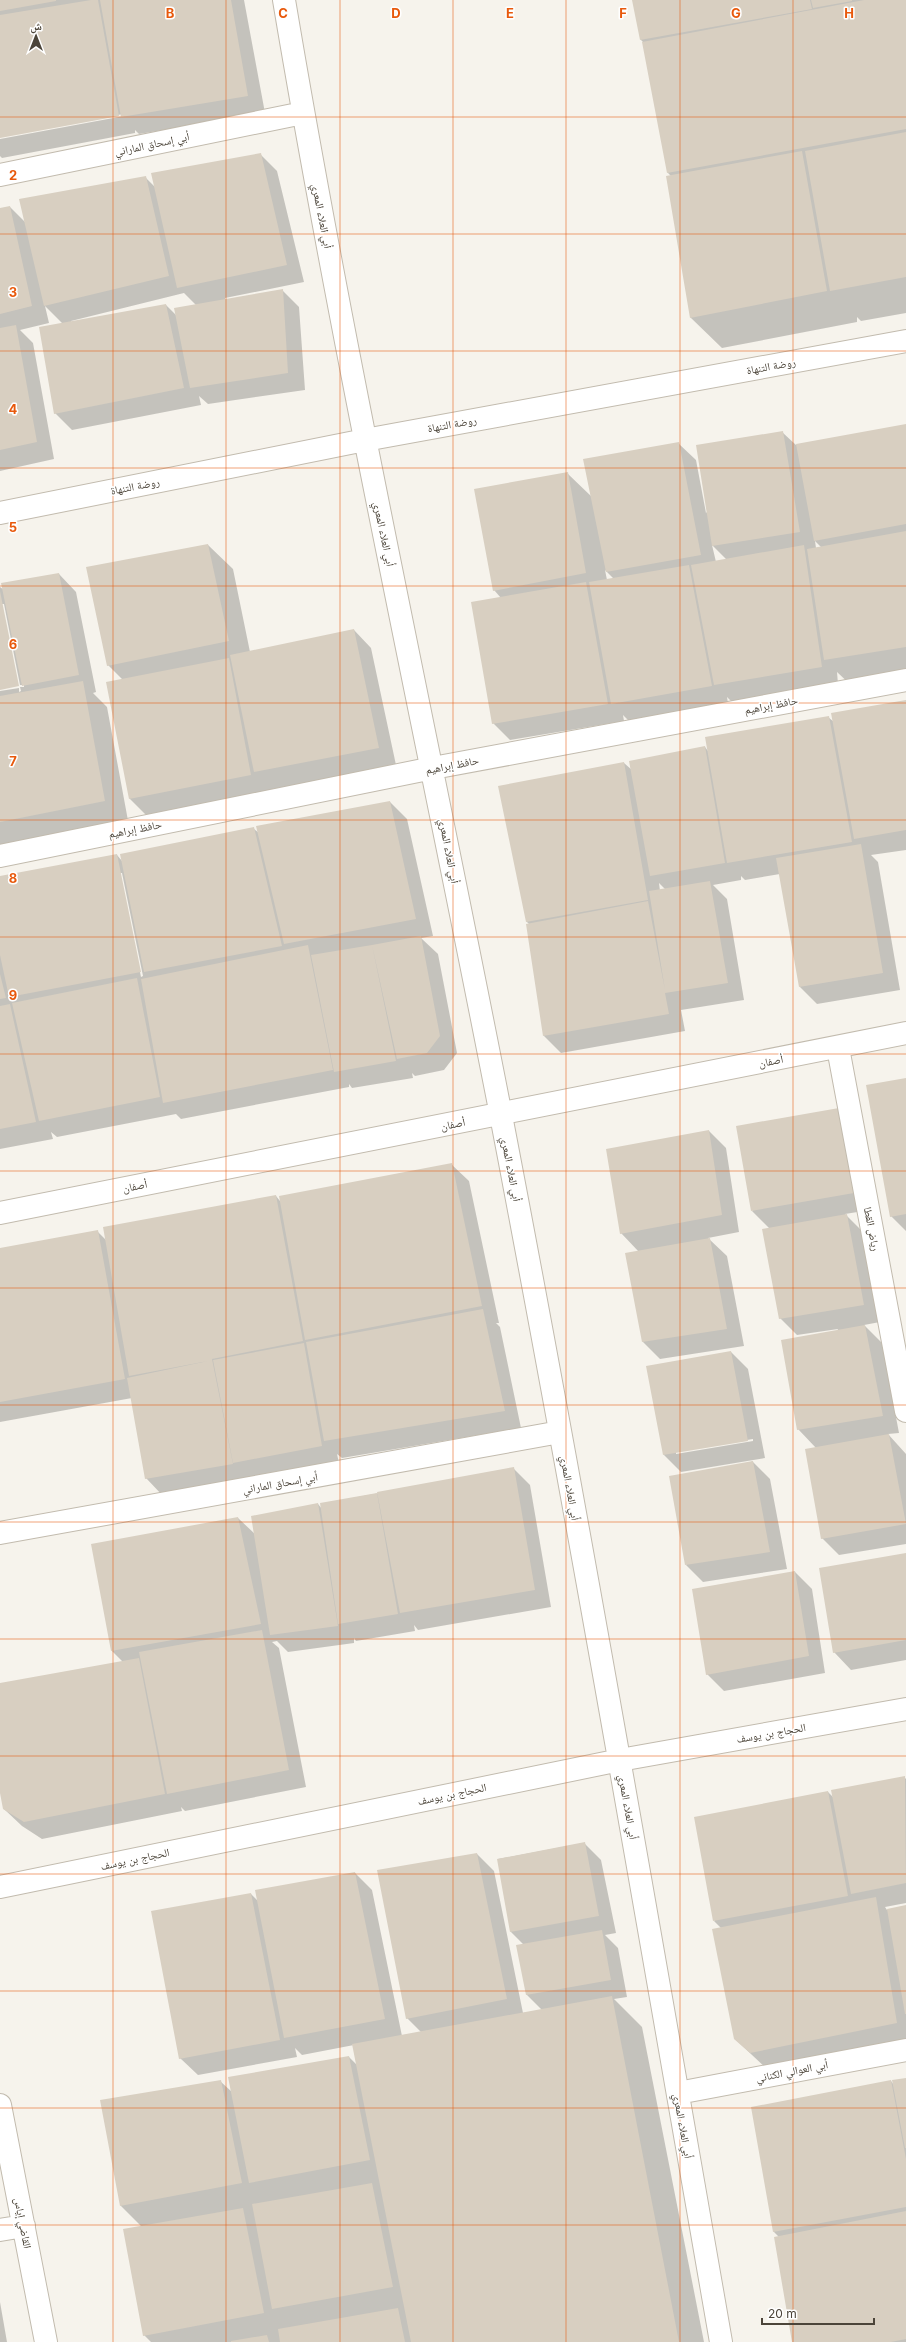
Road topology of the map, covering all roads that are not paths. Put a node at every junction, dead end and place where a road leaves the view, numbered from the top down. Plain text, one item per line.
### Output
1 (284, 0) edge
2 (303, 113) junction
3 (0, 175) edge
4 (906, 341) edge
5 (365, 440) junction
6 (0, 513) edge
7 (906, 680) edge
8 (433, 768) junction
9 (0, 856) edge
10 (906, 1033) edge
11 (838, 1048) junction
12 (501, 1115) junction
13 (0, 1213) edge
14 (906, 1411) edge
15 (560, 1432) junction
16 (0, 1533) edge
17 (906, 1709) edge
18 (620, 1760) junction
19 (0, 1887) edge
20 (906, 2050) edge
21 (678, 2093) junction
22 (0, 2105) edge
23 (24, 2226) junction
24 (0, 2230) edge
25 (46, 2342) edge
26 (721, 2342) edge

1 - 2 street, أبي العلاء المعري
2 - 3 street, أبي إسحاق الماراني
2 - 5 street, أبي العلاء المعري
4 - 5 street, روضة التنهاة
5 - 6 street, روضة التنهاة
5 - 8 street, أبي العلاء المعري
7 - 8 street, حافظ إبراهيم
8 - 9 street, حافظ إبراهيم
8 - 12 street, أبي العلاء المعري
10 - 11 street, أصفان
11 - 12 street, أصفان
11 - 14 street, رياض القطا
12 - 13 street, أصفان
12 - 15 street, أبي العلاء المعري
15 - 16 street, أبي إسحاق الماراني
15 - 18 street, أبي العلاء المعري
17 - 18 street, الحجاج بن يوسف
18 - 19 street, الحجاج بن يوسف
18 - 21 street, أبي العلاء المعري
20 - 21 street, أبي العوالي الكناني
21 - 26 street, أبي العلاء المعري
22 - 23 street, القاضي إياس
23 - 24 street
23 - 25 street, القاضي إياس

